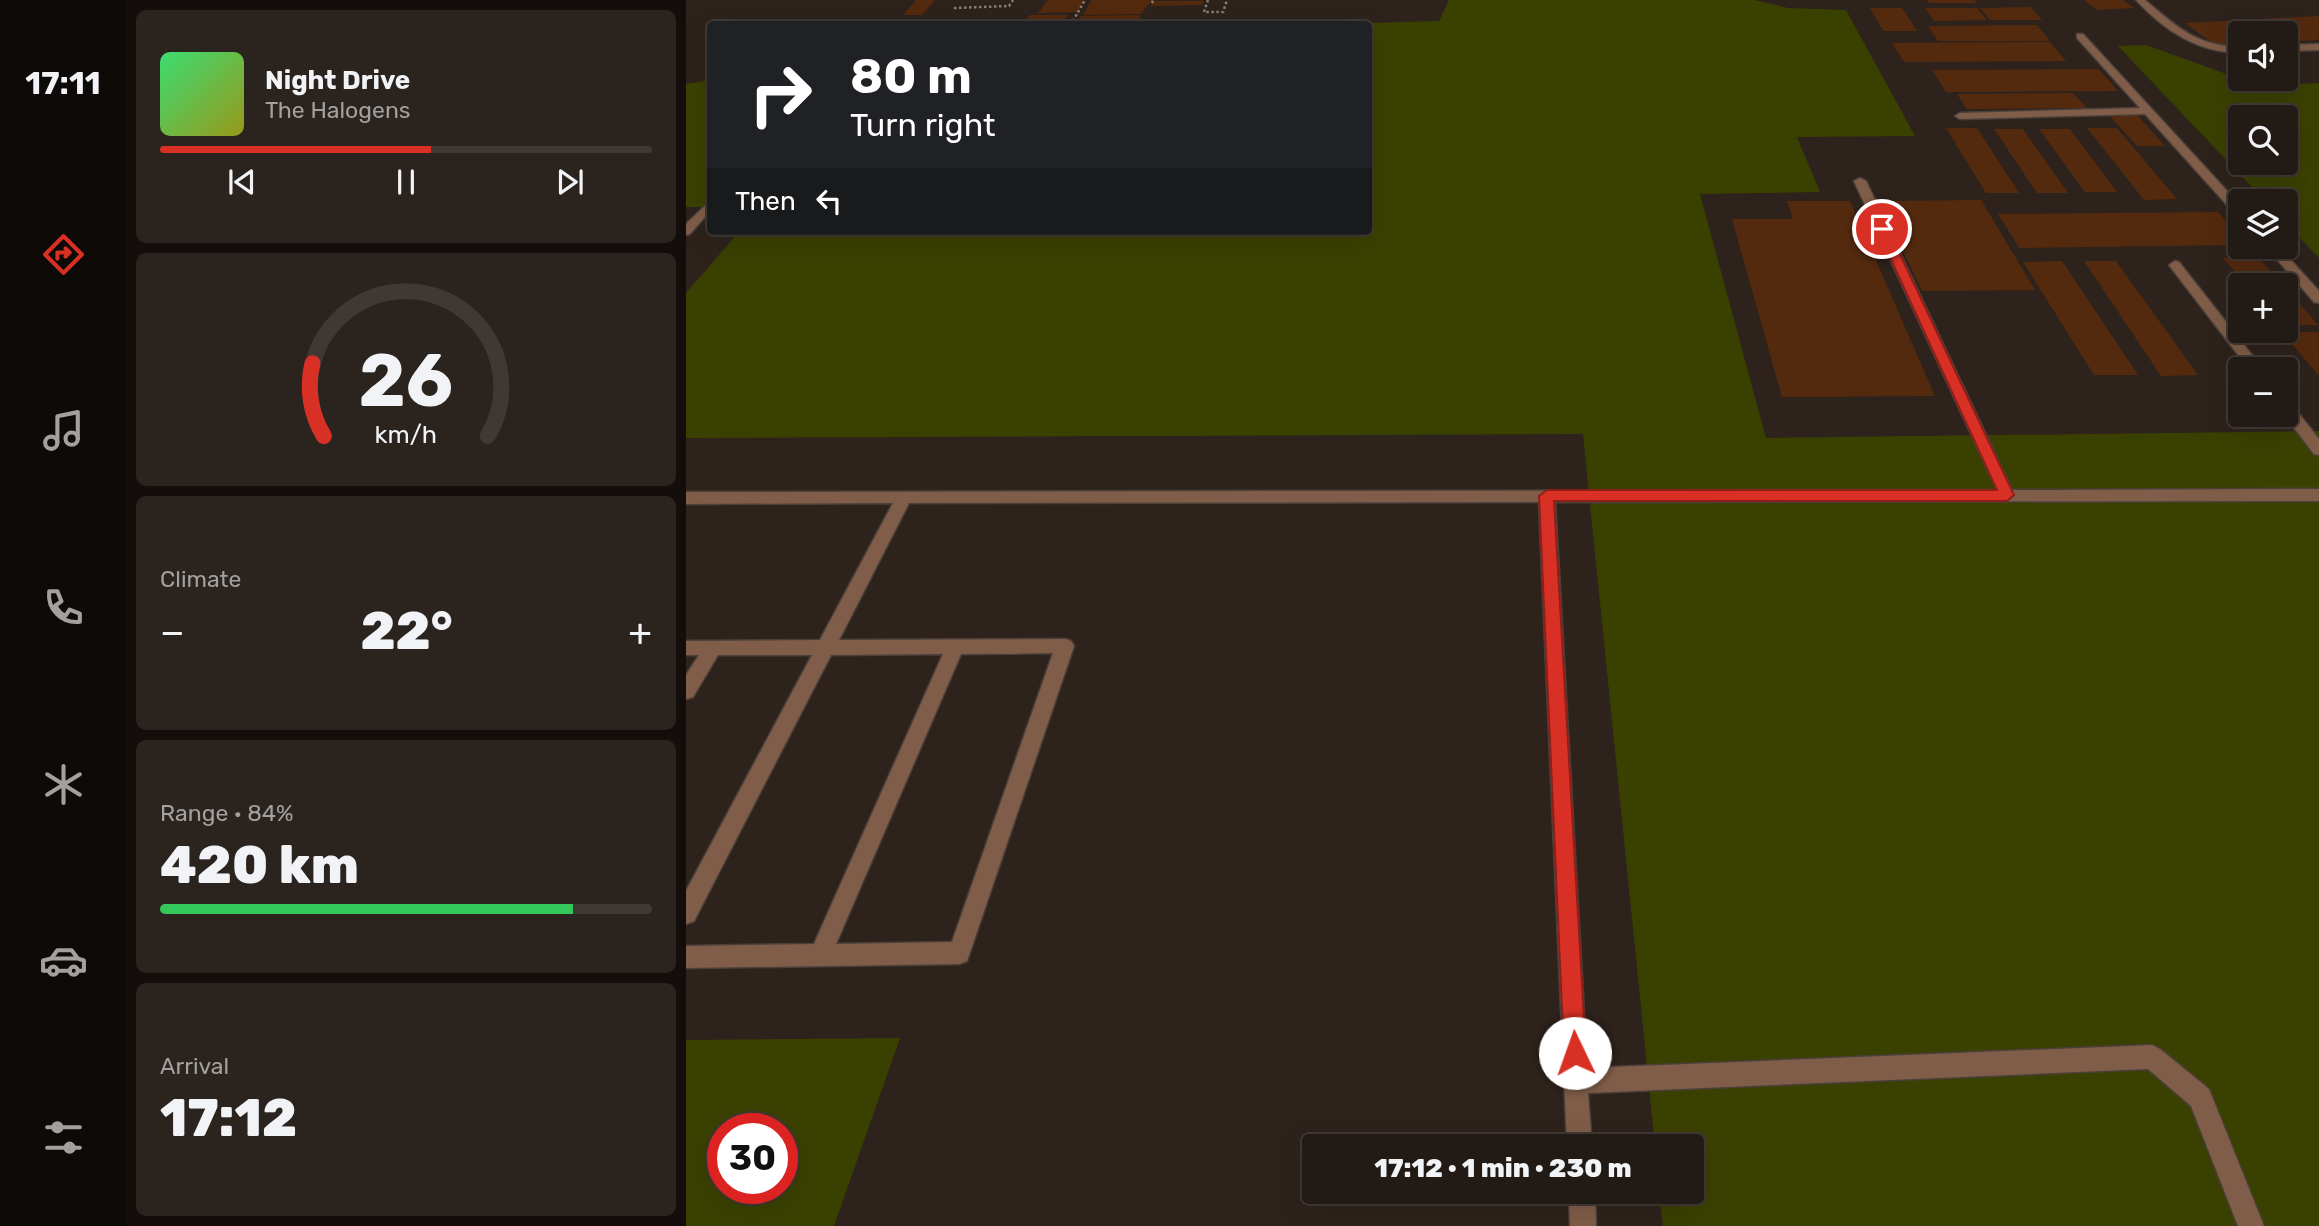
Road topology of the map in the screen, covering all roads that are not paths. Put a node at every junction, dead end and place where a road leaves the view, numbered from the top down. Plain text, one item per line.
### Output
1 (2140, 0) edge
2 (2081, 36) dead end
3 (2319, 47) edge
4 (2298, 48) edge
5 (2228, 51) edge
6 (2149, 111) junction
7 (1960, 116) dead end
8 (1860, 181) dead end
9 (2228, 199) edge
10 (707, 208) edge
11 (686, 231) edge
12 (2283, 259) edge
13 (2175, 265) dead end
14 (2319, 299) edge
15 (2247, 357) edge
16 (2298, 423) edge
17 (2319, 450) edge
18 (2007, 495) junction
19 (2319, 495) edge
20 (1547, 496) junction
21 (686, 498) edge
22 (904, 498) junction
23 (955, 647) junction
24 (686, 648) edge
25 (713, 648) junction
26 (825, 648) junction
27 (686, 691) edge
28 (686, 913) edge
29 (820, 955) junction
30 (686, 957) edge
31 (1576, 1081) junction
32 (1578, 1134) edge
33 (1582, 1204) edge
34 (1583, 1226) edge
35 (2251, 1226) edge

1 - 5 street
2 - 6 street
3 - 4 street
6 - 7 street
6 - 9 street
8 - 18 street
10 - 11 street
12 - 14 street
13 - 15 street
16 - 17 street
18 - 19 street
18 - 20 street
20 - 22 street
20 - 31 street
21 - 22 street
22 - 26 street
23 - 26 street
23 - 29 street
23 - 29 street
24 - 25 street
25 - 26 street
25 - 27 street
26 - 28 street
29 - 30 street
31 - 32 street
31 - 35 street
33 - 34 street

